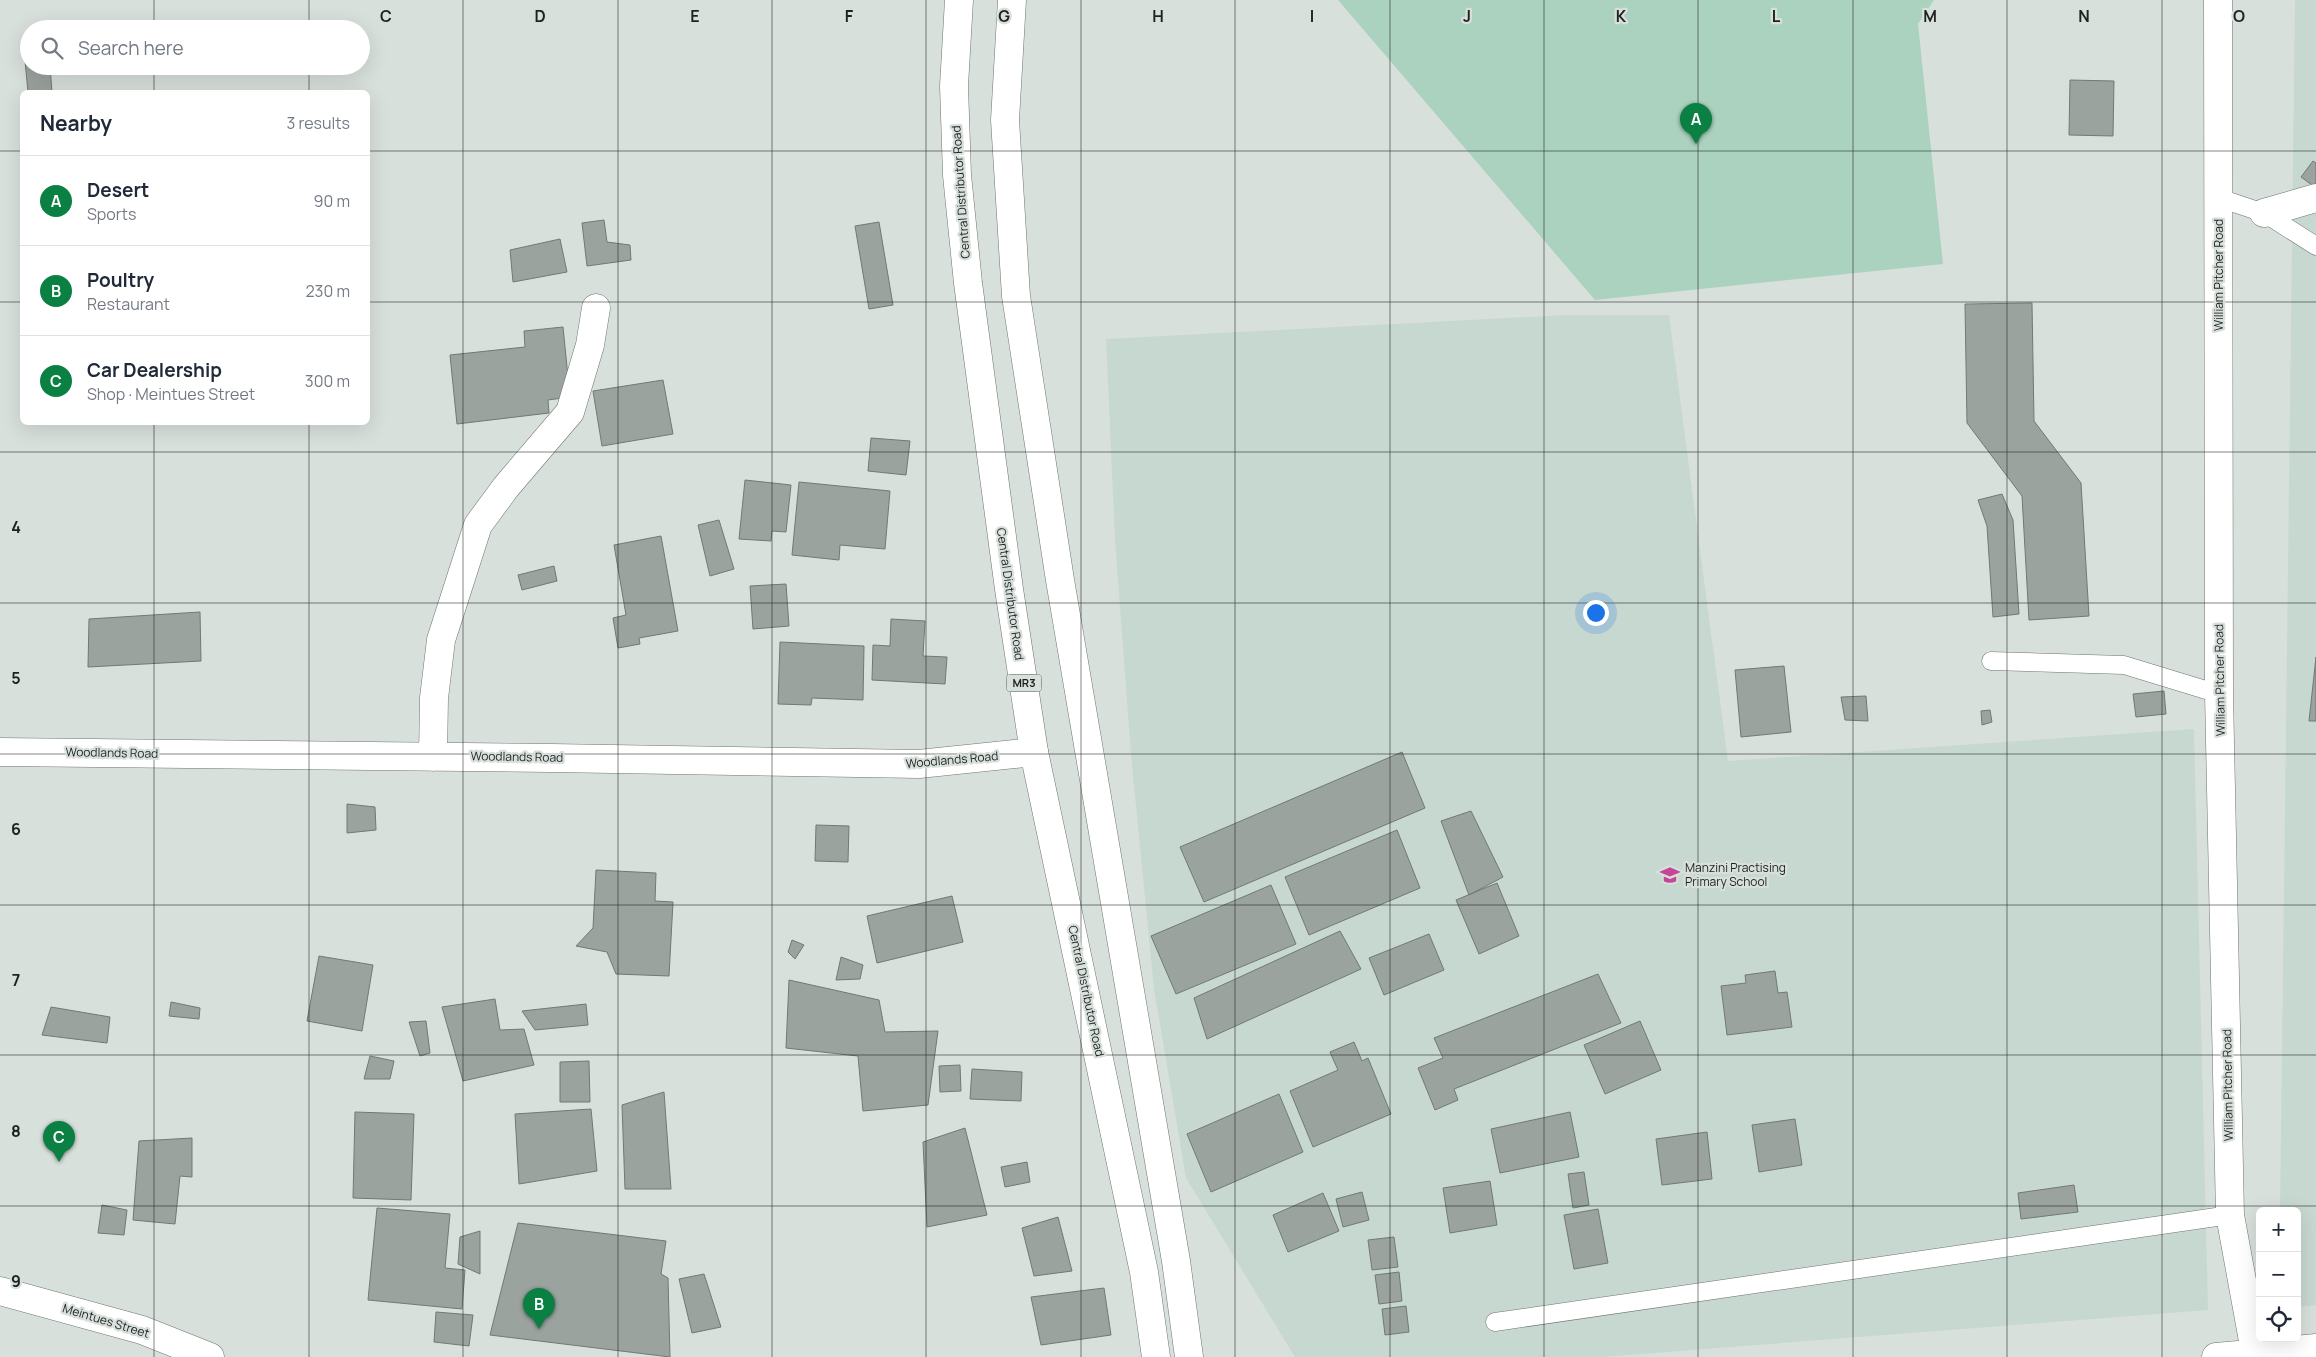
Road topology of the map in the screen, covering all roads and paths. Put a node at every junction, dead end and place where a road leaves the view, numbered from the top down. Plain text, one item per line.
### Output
1 (959, 0) edge
2 (1012, 0) edge
3 (2218, 0) edge
4 (2219, 198) junction
5 (2316, 198) edge
6 (2264, 213) junction
7 (2316, 246) edge
8 (596, 308) dead end
9 (1991, 660) dead end
10 (2219, 694) junction
11 (0, 752) edge
12 (1034, 752) junction
13 (433, 757) junction
14 (2230, 1216) junction
15 (0, 1291) edge
16 (1495, 1322) dead end
17 (2316, 1348) edge
18 (2256, 1355) edge
19 (210, 1357) edge
20 (1156, 1357) edge
21 (1189, 1357) edge
22 (2216, 1357) edge

1 - 12 main road, Central Distributor Road / MR3
2 - 21 main road
3 - 4 main road, William Pitcher Road
4 - 6 lane
4 - 10 main road, William Pitcher Road
5 - 6 main road
6 - 7 lane
8 - 13 main road
9 - 10 lane
10 - 14 main road, William Pitcher Road
11 - 13 main road, Woodlands Road
12 - 13 main road, Woodlands Road
12 - 20 main road, Central Distributor Road / MR3
14 - 16 lane
14 - 18 main road, William Pitcher Road
15 - 19 main road, Meintues Street
17 - 18 main road
18 - 22 main road

